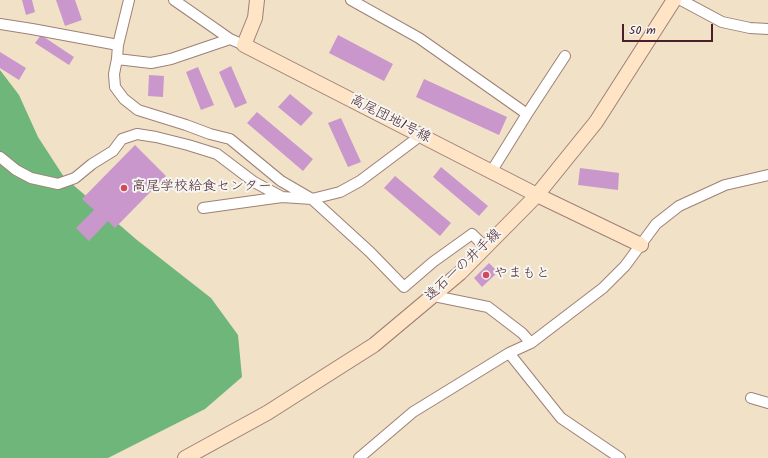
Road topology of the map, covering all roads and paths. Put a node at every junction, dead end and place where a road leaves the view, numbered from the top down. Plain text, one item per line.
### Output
1 (129, 0) edge
2 (174, 0) edge
3 (257, 0) edge
4 (351, 0) edge
5 (674, 0) edge
6 (681, 0) edge
7 (0, 24) edge
8 (768, 29) edge
9 (230, 39) junction
10 (118, 45) junction
11 (244, 45) junction
12 (565, 56) dead end
13 (117, 59) junction
14 (527, 114) junction
15 (420, 136) junction
16 (0, 158) edge
17 (491, 172) junction
18 (768, 175) edge
19 (537, 195) junction
20 (282, 197) junction
21 (312, 199) junction
22 (203, 208) dead end
23 (641, 245) junction
24 (485, 247) junction
25 (434, 296) junction
26 (531, 343) junction
27 (509, 353) junction
28 (751, 398) dead end
29 (768, 403) edge
30 (185, 458) edge
31 (359, 458) edge
32 (620, 458) edge

1 - 10 street
2 - 9 street
3 - 11 street
4 - 14 street
5 - 19 street, 遠石一の井手線
6 - 8 street
7 - 10 street
9 - 11 street
9 - 13 street
10 - 13 street
11 - 15 street, 高尾団地1号線
12 - 14 street
13 - 21 street
14 - 17 street
15 - 17 street, 高尾団地1号線
15 - 21 street
16 - 20 street
17 - 19 street, 高尾団地1号線
18 - 23 street
19 - 23 street, 高尾団地1号線
19 - 24 street, 遠石一の井手線
20 - 21 street
20 - 22 street
21 - 24 street
23 - 26 street
24 - 25 street, 遠石一の井手線
25 - 26 street
25 - 30 street, 遠石一の井手線
26 - 27 street
27 - 31 street
27 - 32 street
28 - 29 street

